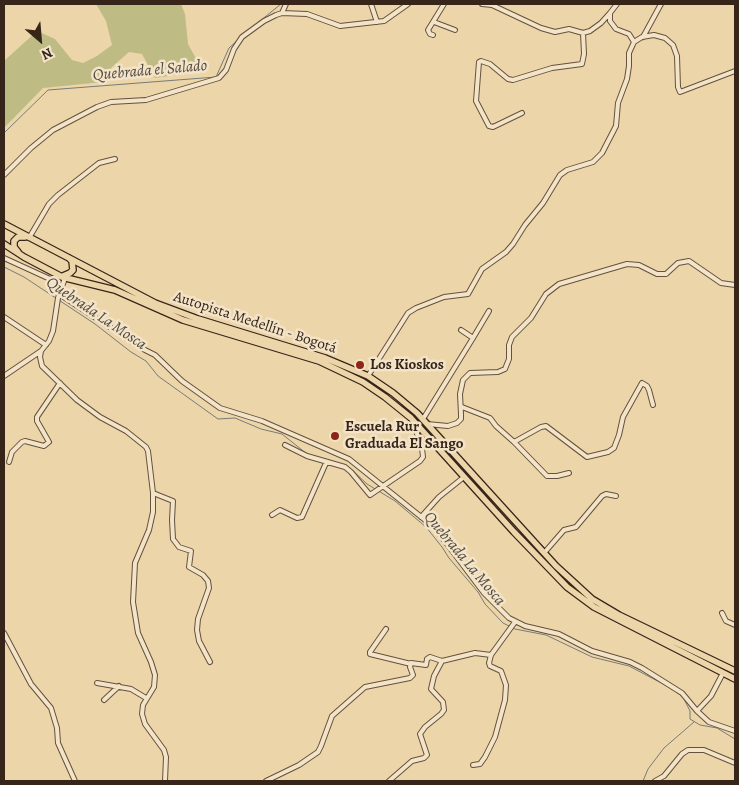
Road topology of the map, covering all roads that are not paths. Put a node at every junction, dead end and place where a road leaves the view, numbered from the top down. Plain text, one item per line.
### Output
1 (285, 4) edge
2 (371, 4) edge
3 (408, 4) edge
4 (444, 4) edge
5 (482, 4) edge
6 (617, 4) edge
7 (661, 4) edge
8 (282, 13) junction
9 (610, 13) junction
10 (376, 22) junction
11 (434, 22) junction
12 (455, 30) dead end
13 (584, 33) junction
14 (434, 35) dead end
15 (642, 37) junction
16 (634, 42) junction
17 (734, 74) edge
18 (522, 113) dead end
19 (115, 159) dead end
20 (4, 175) edge
21 (4, 224) edge
22 (29, 238) junction
23 (4, 244) edge
24 (24, 257) junction
25 (68, 257) junction
26 (4, 258) edge
27 (61, 276) junction
28 (735, 285) edge
29 (58, 298) junction
30 (489, 311) dead end
31 (4, 317) edge
32 (461, 330) dead end
33 (473, 338) junction
34 (46, 345) junction
35 (41, 350) junction
36 (4, 376) edge
37 (368, 376) junction
38 (60, 383) junction
39 (653, 405) dead end
40 (462, 407) junction
41 (411, 418) junction
42 (425, 422) junction
43 (514, 442) junction
44 (285, 445) dead end
45 (9, 462) dead end
46 (326, 463) junction
47 (569, 473) dead end
48 (464, 477) junction
49 (382, 485) junction
50 (153, 493) junction
51 (616, 496) dead end
52 (272, 515) dead end
53 (421, 517) junction
54 (544, 553) junction
55 (722, 613) dead end
56 (513, 625) junction
57 (735, 625) edge
58 (386, 629) dead end
59 (4, 633) edge
60 (491, 655) junction
61 (442, 661) junction
62 (210, 662) dead end
63 (410, 664) junction
64 (734, 668) edge
65 (723, 673) junction
66 (735, 679) edge
67 (97, 683) dead end
68 (119, 686) junction
69 (146, 698) junction
70 (104, 700) dead end
71 (697, 711) junction
72 (735, 731) edge
73 (735, 763) edge
74 (473, 765) dead end
75 (75, 781) edge
76 (165, 781) edge
77 (266, 781) edge
78 (389, 781) edge
79 (655, 781) edge

1 - 8 street
2 - 10 street
3 - 10 street
4 - 11 street
5 - 13 street
6 - 9 street
7 - 15 street
8 - 10 street
8 - 20 street
9 - 13 street
9 - 16 street
11 - 12 street
11 - 14 street
13 - 18 street
15 - 16 street
15 - 17 street
16 - 37 street
19 - 22 street
21 - 22 highway, Autopista Medellín - Bogotá
22 - 24 highway
22 - 25 highway, Autopista Medellín - Bogotá
23 - 24 highway, Autopista Medellín - Bogotá
24 - 27 highway, Autopista Medellín - Bogotá
25 - 27 highway
25 - 37 highway, Autopista Medellín - Bogotá
26 - 29 street
27 - 29 street
27 - 41 highway, Autopista Medellín - Bogotá
28 - 40 street
29 - 34 street
29 - 49 street
30 - 33 street
31 - 34 street
32 - 33 street
33 - 42 street
34 - 35 street
35 - 36 street
35 - 38 street
37 - 42 highway, Autopista Medellín - Bogotá
38 - 45 street
38 - 50 street
39 - 43 street
40 - 42 street
40 - 43 street
41 - 48 highway, Autopista Medellín - Bogotá
41 - 49 street
42 - 54 highway, Autopista Medellín - Bogotá
43 - 47 street
44 - 46 street
46 - 49 street
46 - 52 street
48 - 53 street
48 - 65 highway, Autopista Medellín - Bogotá
49 - 53 street
50 - 62 street
50 - 69 street
51 - 54 street
53 - 56 street
54 - 64 highway, Autopista Medellín - Bogotá
55 - 57 street
56 - 60 street
56 - 71 street
58 - 63 street
59 - 75 street
60 - 61 street
60 - 74 street
61 - 63 street
61 - 78 street
63 - 77 street
65 - 66 highway, Autopista Medellín - Bogotá
65 - 71 street
67 - 68 street
68 - 69 street
68 - 70 street
69 - 76 street
71 - 72 street
73 - 79 street

